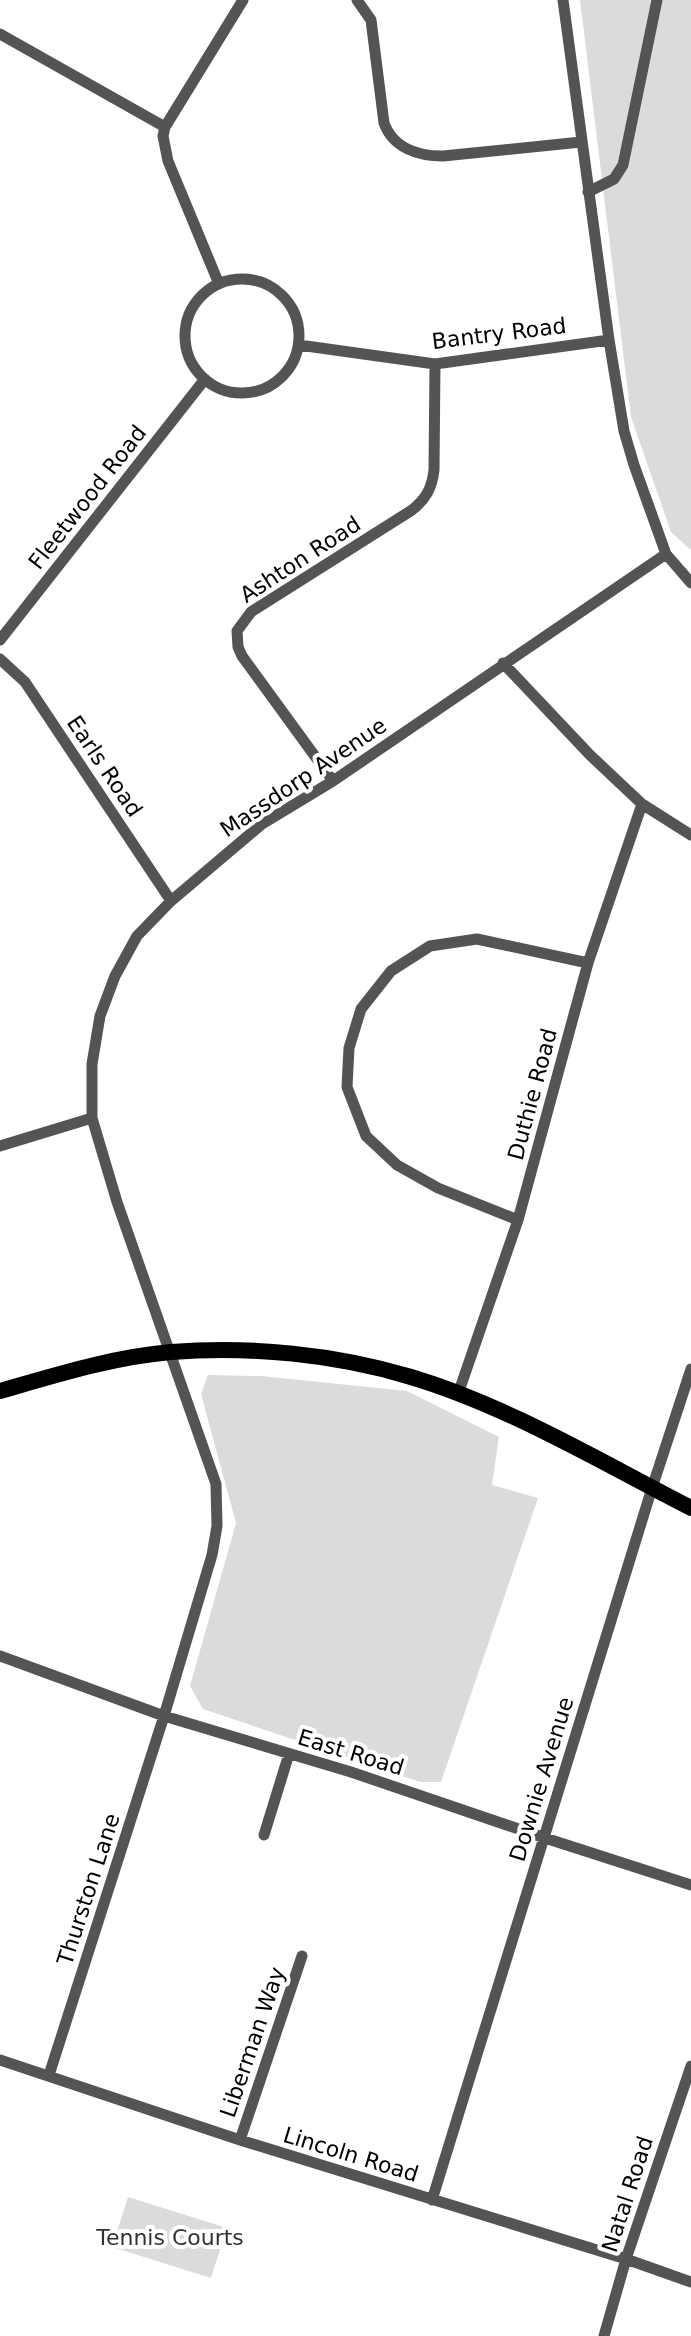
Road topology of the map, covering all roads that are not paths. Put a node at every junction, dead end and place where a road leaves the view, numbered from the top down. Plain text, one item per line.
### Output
1 (243, 0) edge
2 (357, 0) edge
3 (563, 0) edge
4 (657, 0) edge
5 (0, 34) edge
6 (165, 127) junction
7 (581, 142) junction
8 (588, 192) junction
9 (219, 284) junction
10 (609, 340) junction
11 (299, 345) junction
12 (435, 364) junction
13 (205, 379) junction
14 (666, 554) junction
15 (691, 583) edge
16 (0, 640) edge
17 (0, 659) edge
18 (503, 663) junction
19 (333, 781) junction
20 (642, 804) junction
21 (691, 835) edge
22 (171, 901) junction
23 (588, 963) junction
24 (92, 1118) junction
25 (0, 1146) edge
26 (518, 1220) junction
27 (171, 1352) junction
28 (691, 1369) edge
29 (0, 1391) edge
30 (458, 1394) junction
31 (652, 1488) junction
32 (691, 1508) edge
33 (0, 1656) edge
34 (164, 1716) junction
35 (289, 1754) junction
36 (264, 1835) dead end
37 (545, 1838) junction
38 (691, 1885) edge
39 (302, 1956) dead end
40 (0, 2060) edge
41 (691, 2066) edge
42 (49, 2075) junction
43 (240, 2140) junction
44 (432, 2200) junction
45 (626, 2259) junction
46 (691, 2282) edge
47 (604, 2336) edge

1 - 6 street
2 - 7 street
3 - 7 street
4 - 8 street
5 - 6 street
6 - 9 street
7 - 8 street
8 - 10 street
9 - 11 street
9 - 13 street
10 - 12 street, Bantry Road
10 - 14 street
11 - 12 street, Bantry Road
11 - 13 street
12 - 19 street, Ashton Road
13 - 16 street, Fleetwood Road
14 - 15 street
14 - 18 street, Massdorp Avenue
17 - 22 street, Earls Road
18 - 19 street, Massdorp Avenue
18 - 20 street
19 - 22 street, Massdorp Avenue
20 - 21 street
20 - 23 street, Duthie Road
22 - 24 street, Massdorp Avenue
23 - 26 street, Duthie Road
23 - 26 street
24 - 25 street
24 - 27 street, Massdorp Avenue
26 - 30 street, Duthie Road
27 - 29 highway
27 - 30 highway
27 - 34 street, Thurston Lane
28 - 31 street, Downie Avenue
30 - 31 highway
31 - 32 highway
31 - 37 street, Downie Avenue
33 - 34 street, East Road
34 - 35 street, East Road
34 - 42 street, Thurston Lane
35 - 36 street
35 - 37 street, East Road
37 - 38 street, East Road
37 - 44 street, Downie Avenue
39 - 43 street, Liberman Way
40 - 42 street, Lincoln Road
41 - 45 street, Natal Road
42 - 43 street, Lincoln Road
43 - 44 street, Lincoln Road
44 - 45 street, Lincoln Road
45 - 46 street, Lincoln Road
45 - 47 street, Natal Road

